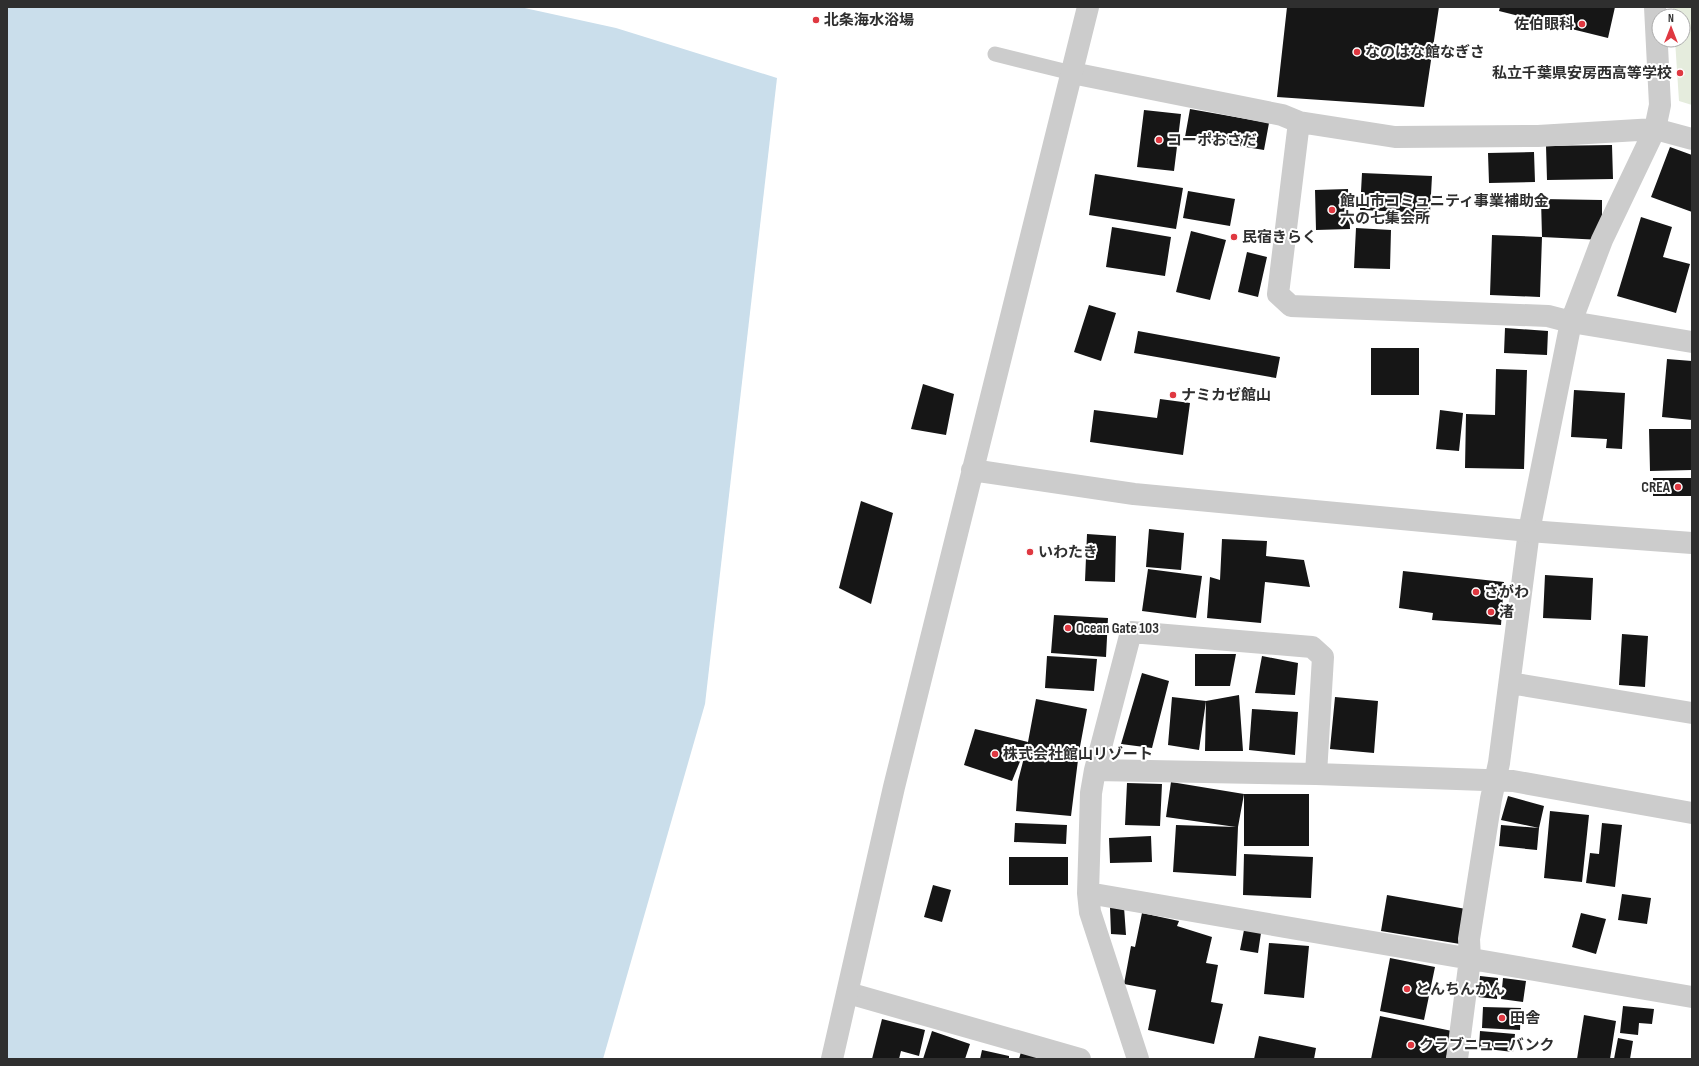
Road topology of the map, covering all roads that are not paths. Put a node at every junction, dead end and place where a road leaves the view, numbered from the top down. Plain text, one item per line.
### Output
1 (1088, 7) edge
2 (1655, 7) edge
3 (995, 54) dead end
4 (1072, 73) junction
5 (1299, 122) junction
6 (1655, 129) junction
7 (1692, 139) edge
8 (1571, 322) junction
9 (1692, 342) edge
10 (972, 470) junction
11 (1530, 531) junction
12 (1692, 543) edge
13 (1510, 683) junction
14 (1692, 713) edge
15 (1095, 770) junction
16 (1316, 774) junction
17 (1495, 780) junction
18 (1692, 813) edge
19 (1088, 893) junction
20 (1470, 959) junction
21 (848, 993) junction
22 (1692, 997) edge
23 (832, 1059) edge
24 (1080, 1059) edge
25 (1138, 1059) edge
26 (1457, 1059) edge

1 - 4 street
2 - 6 street
3 - 4 lane
4 - 5 street
4 - 10 street
5 - 6 street
5 - 8 street
6 - 7 street
6 - 8 street
8 - 9 street
8 - 11 street
10 - 11 street
10 - 21 street
11 - 12 street
11 - 13 street
13 - 14 street
13 - 17 street
15 - 16 street
15 - 16 street
15 - 19 street
16 - 17 street
17 - 18 street
17 - 20 street
19 - 20 street
19 - 25 street
20 - 22 street
20 - 26 street
21 - 23 street
21 - 24 street

